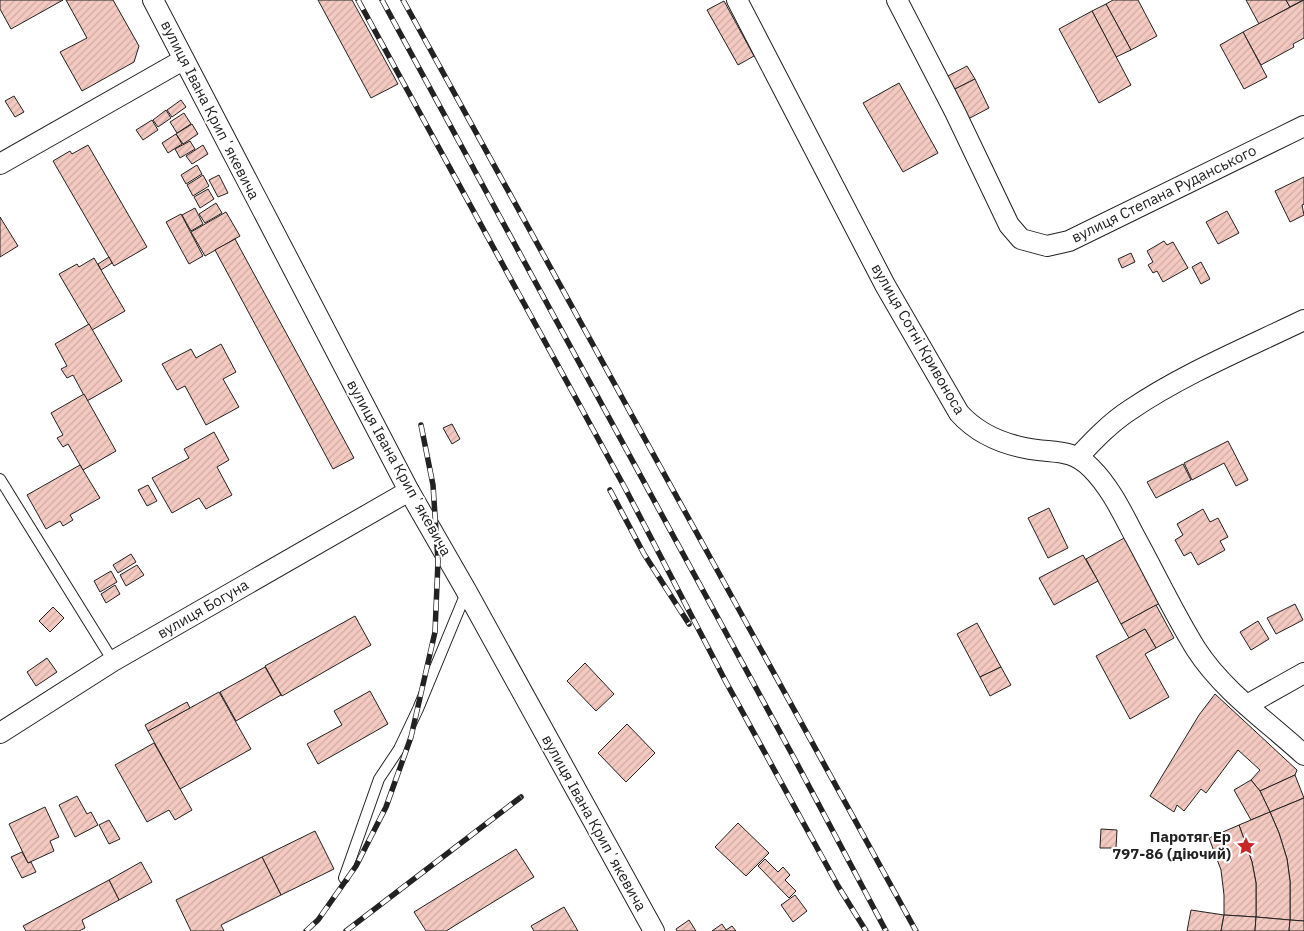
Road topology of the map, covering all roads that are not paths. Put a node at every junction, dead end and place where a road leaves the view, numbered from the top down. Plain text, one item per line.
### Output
1 (153, 0) edge
2 (737, 0) edge
3 (897, 0) edge
4 (183, 60) junction
5 (1304, 126) edge
6 (0, 164) edge
7 (1304, 320) edge
8 (1078, 456) junction
9 (0, 479) edge
10 (409, 491) junction
11 (467, 592) junction
12 (113, 661) junction
13 (1304, 673) edge
14 (1248, 705) junction
15 (0, 733) edge
16 (1304, 755) edge
17 (344, 878) dead end
18 (654, 931) edge

1 - 4 street, вулиця Івана Крипʼякевича
2 - 8 street, вулиця Сотні Кривоноса
3 - 5 street, вулиця Степана Руданського
4 - 6 street
4 - 10 street, вулиця Івана Крипʼякевича
7 - 8 street
8 - 14 street
9 - 12 lane
10 - 11 street, вулиця Івана Крипʼякевича
10 - 12 street, вулиця Богуна
11 - 17 lane
11 - 18 street, вулиця Івана Крипʼякевича
12 - 15 street, вулиця Богуна
13 - 14 street
14 - 16 street

